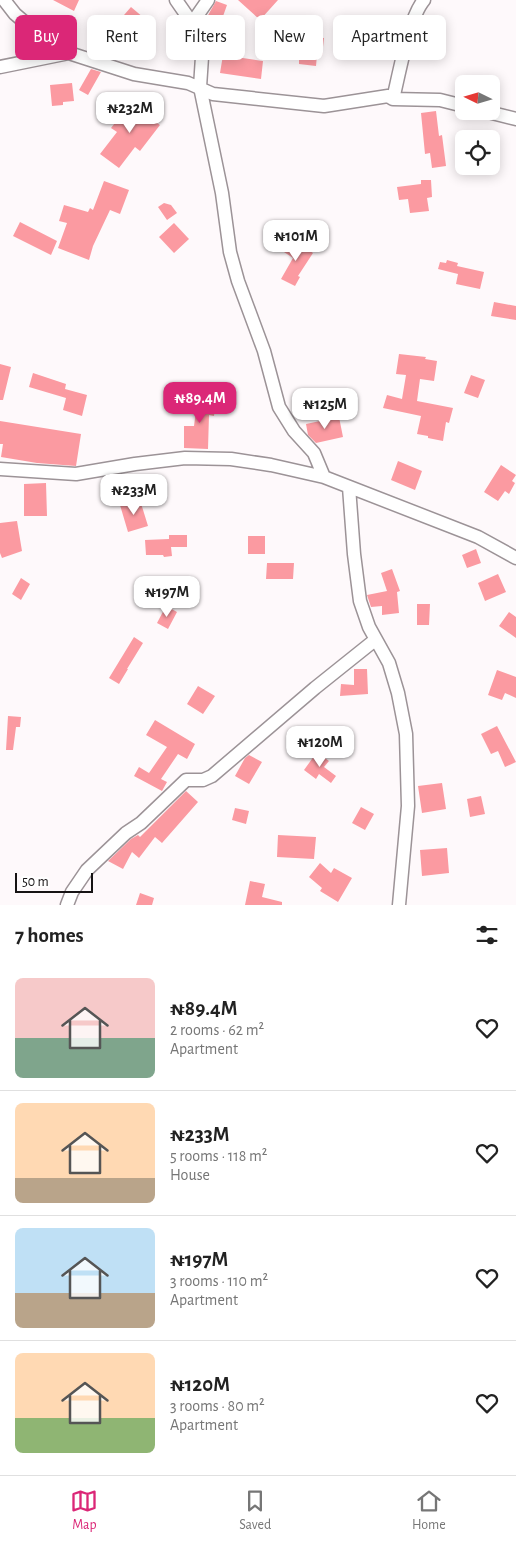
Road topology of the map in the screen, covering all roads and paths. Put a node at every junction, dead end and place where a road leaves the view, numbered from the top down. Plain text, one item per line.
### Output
1 (4, 0) edge
2 (176, 0) edge
3 (208, 0) edge
4 (424, 0) edge
5 (15, 15) edge
6 (186, 15) edge
7 (198, 15) edge
8 (77, 56) edge
9 (32, 60) edge
10 (202, 60) edge
11 (0, 66) edge
12 (200, 87) junction
13 (393, 99) junction
14 (455, 104) edge
15 (500, 115) edge
16 (516, 119) edge
17 (0, 469) edge
18 (324, 477) junction
19 (349, 487) junction
20 (516, 558) edge
21 (375, 640) junction
22 (67, 905) edge
23 (399, 905) edge

1 - 5 street
2 - 6 street
3 - 7 street
4 - 13 street
8 - 12 street
9 - 11 street
10 - 12 street
12 - 13 street
12 - 18 street
13 - 14 street
15 - 16 street
17 - 18 street
18 - 19 street
19 - 20 street
19 - 21 street
21 - 22 street
21 - 23 street

